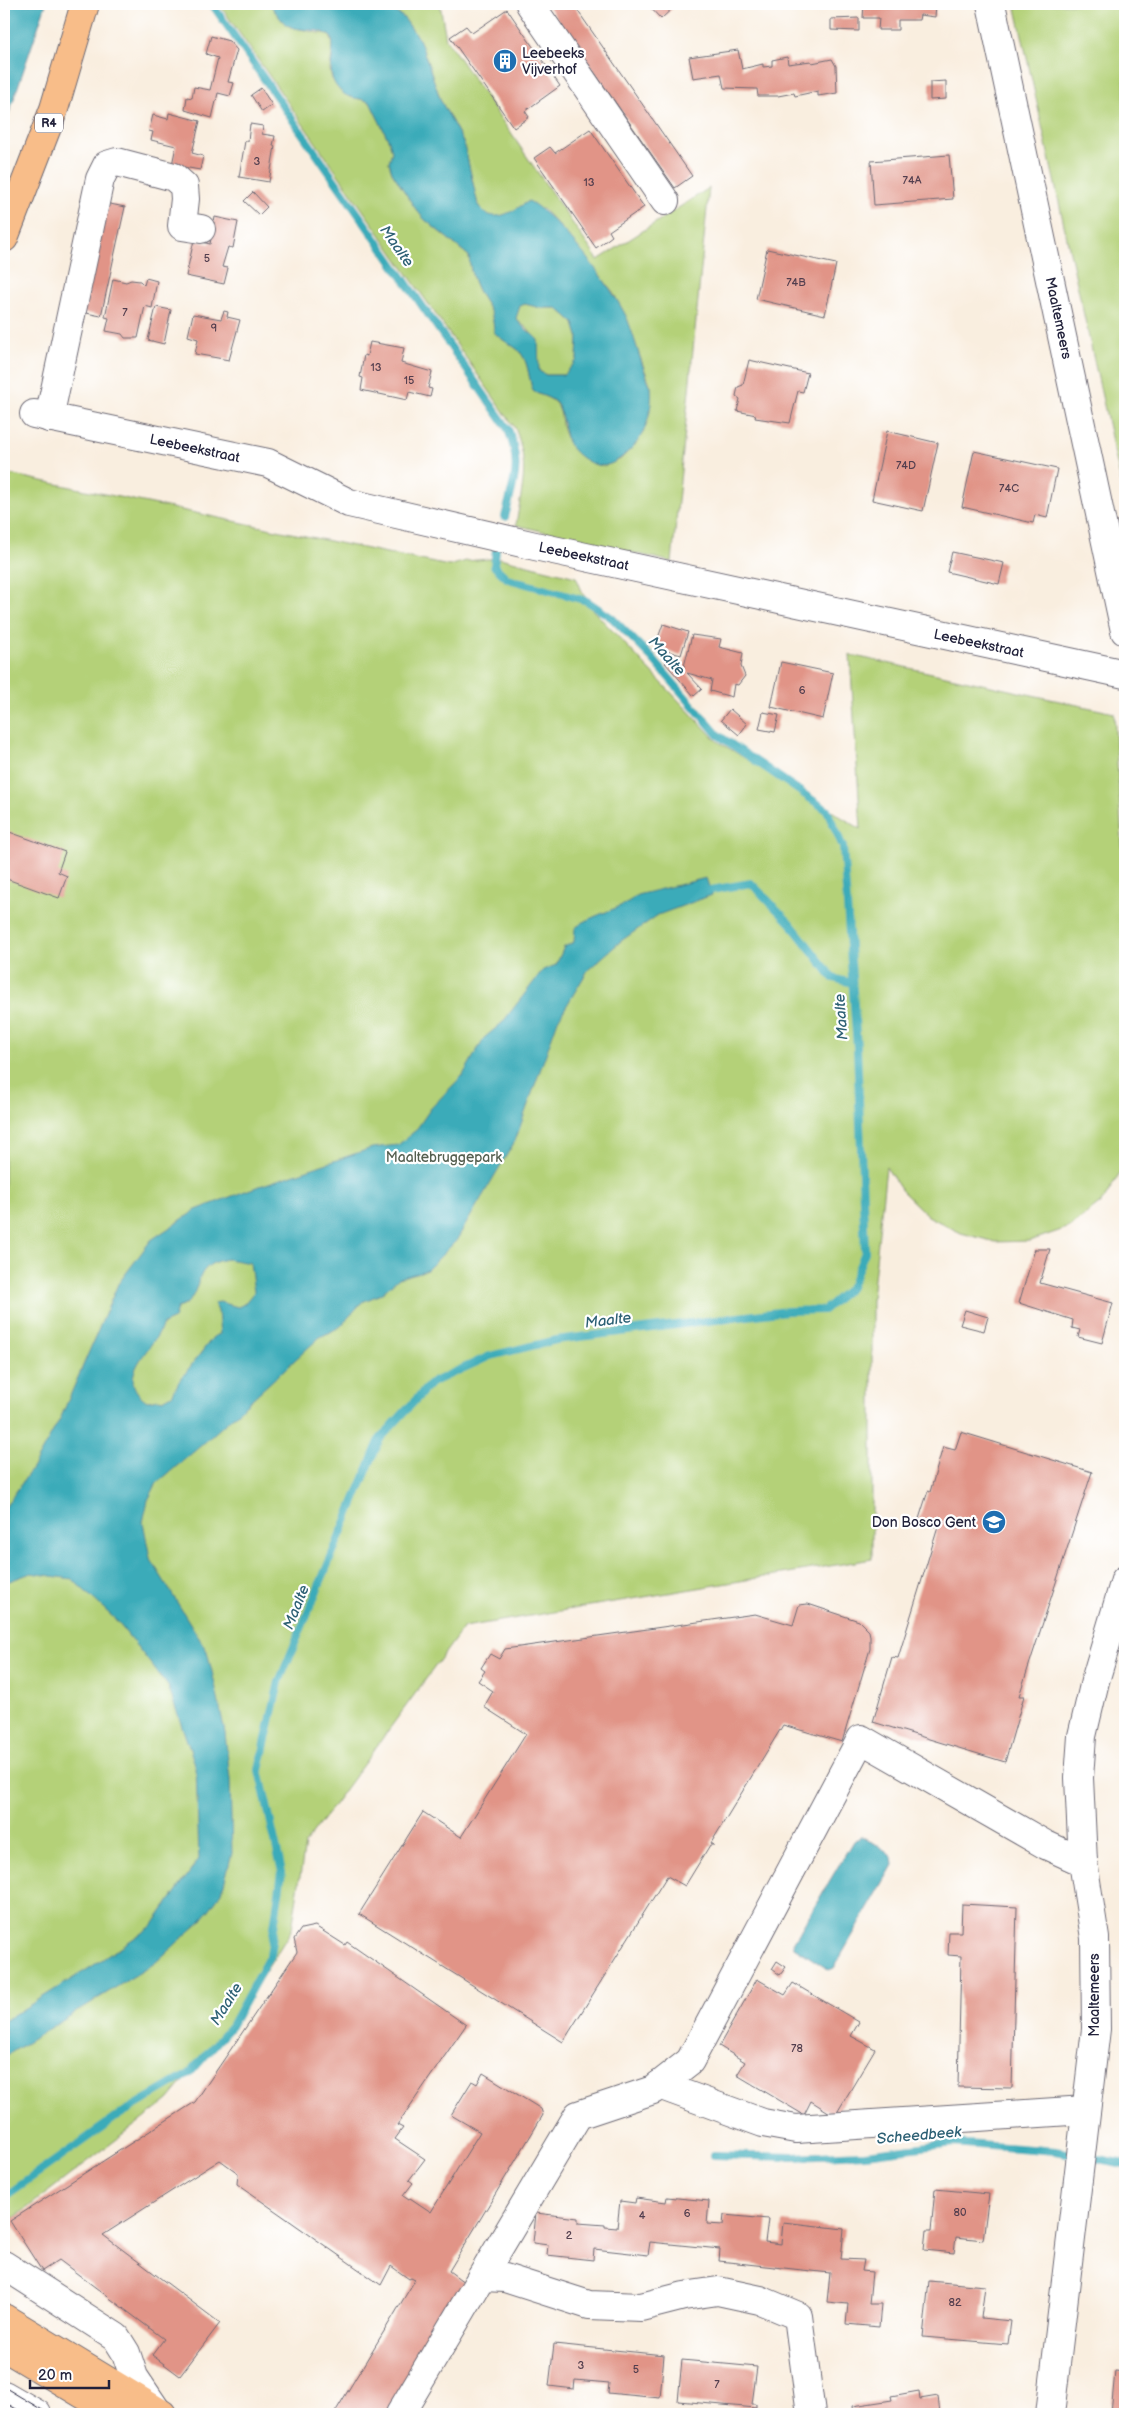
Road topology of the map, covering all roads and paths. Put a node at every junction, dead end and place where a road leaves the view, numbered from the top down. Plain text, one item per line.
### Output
1 (85, 4) edge
2 (530, 4) edge
3 (991, 4) edge
4 (665, 201) dead end
5 (201, 229) dead end
6 (4, 238) edge
7 (1125, 632) edge
8 (1125, 674) edge
9 (1125, 1580) edge
10 (1083, 1862) junction
11 (659, 2085) junction
12 (1084, 2123) junction
13 (4, 2265) edge
14 (482, 2276) junction
15 (4, 2318) edge
16 (4, 2346) edge
17 (4, 2395) edge
18 (160, 2413) edge
19 (37, 2414) edge
20 (116, 2414) edge
21 (400, 2414) edge
22 (811, 2414) edge
23 (1050, 2414) edge

1 - 6 main road, R4
2 - 4 street
3 - 7 street, Maaltemeers
5 - 8 street, Leebeekstraat
9 - 10 street, Maaltemeers
10 - 11 street
10 - 12 street, Maaltemeers
11 - 12 street
11 - 14 street
12 - 23 street, Maaltemeers
13 - 18 street
14 - 21 street
14 - 22 street
15 - 18 main road
16 - 20 main road
17 - 19 street

